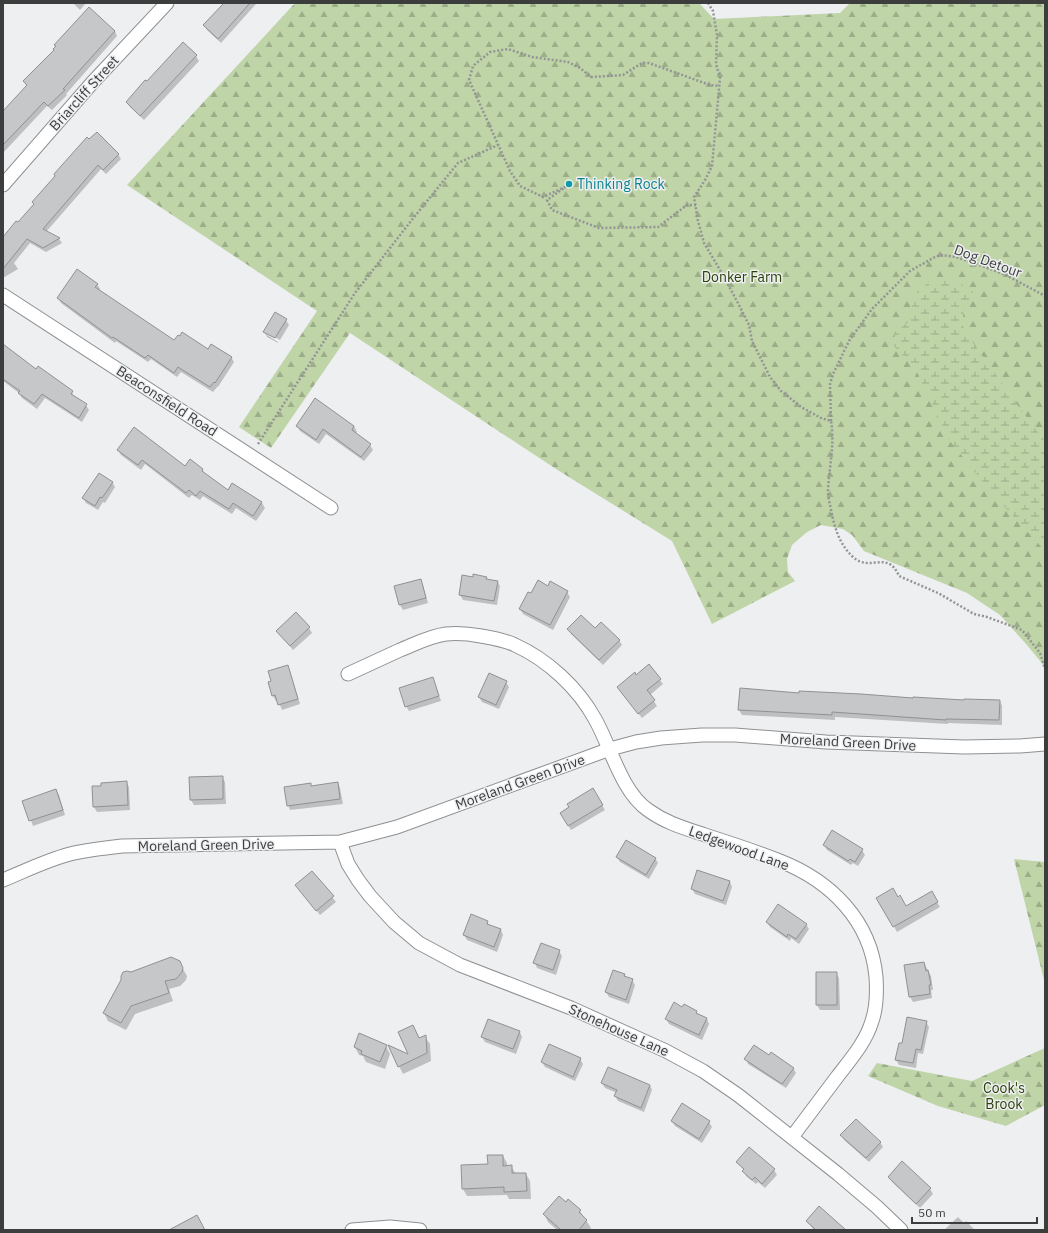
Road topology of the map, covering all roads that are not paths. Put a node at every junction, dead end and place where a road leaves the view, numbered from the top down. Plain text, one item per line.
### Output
1 (168, 3) edge
2 (3, 185) edge
3 (3, 295) edge
4 (331, 508) dead end
5 (348, 674) dead end
6 (1045, 744) edge
7 (610, 749) junction
8 (340, 842) junction
9 (3, 880) edge
10 (792, 1137) junction
11 (352, 1230) edge
12 (420, 1230) edge
13 (901, 1230) edge

1 - 2 street, Briarcliff Street
3 - 4 street, Beaconsfield Road
5 - 7 street, Ledgewood Lane
6 - 7 street, Moreland Green Drive
7 - 8 street, Moreland Green Drive
7 - 10 street, Ledgewood Lane
8 - 9 street, Moreland Green Drive
8 - 10 street, Stonehouse Lane
10 - 13 street, Stonehouse Lane
11 - 12 street

